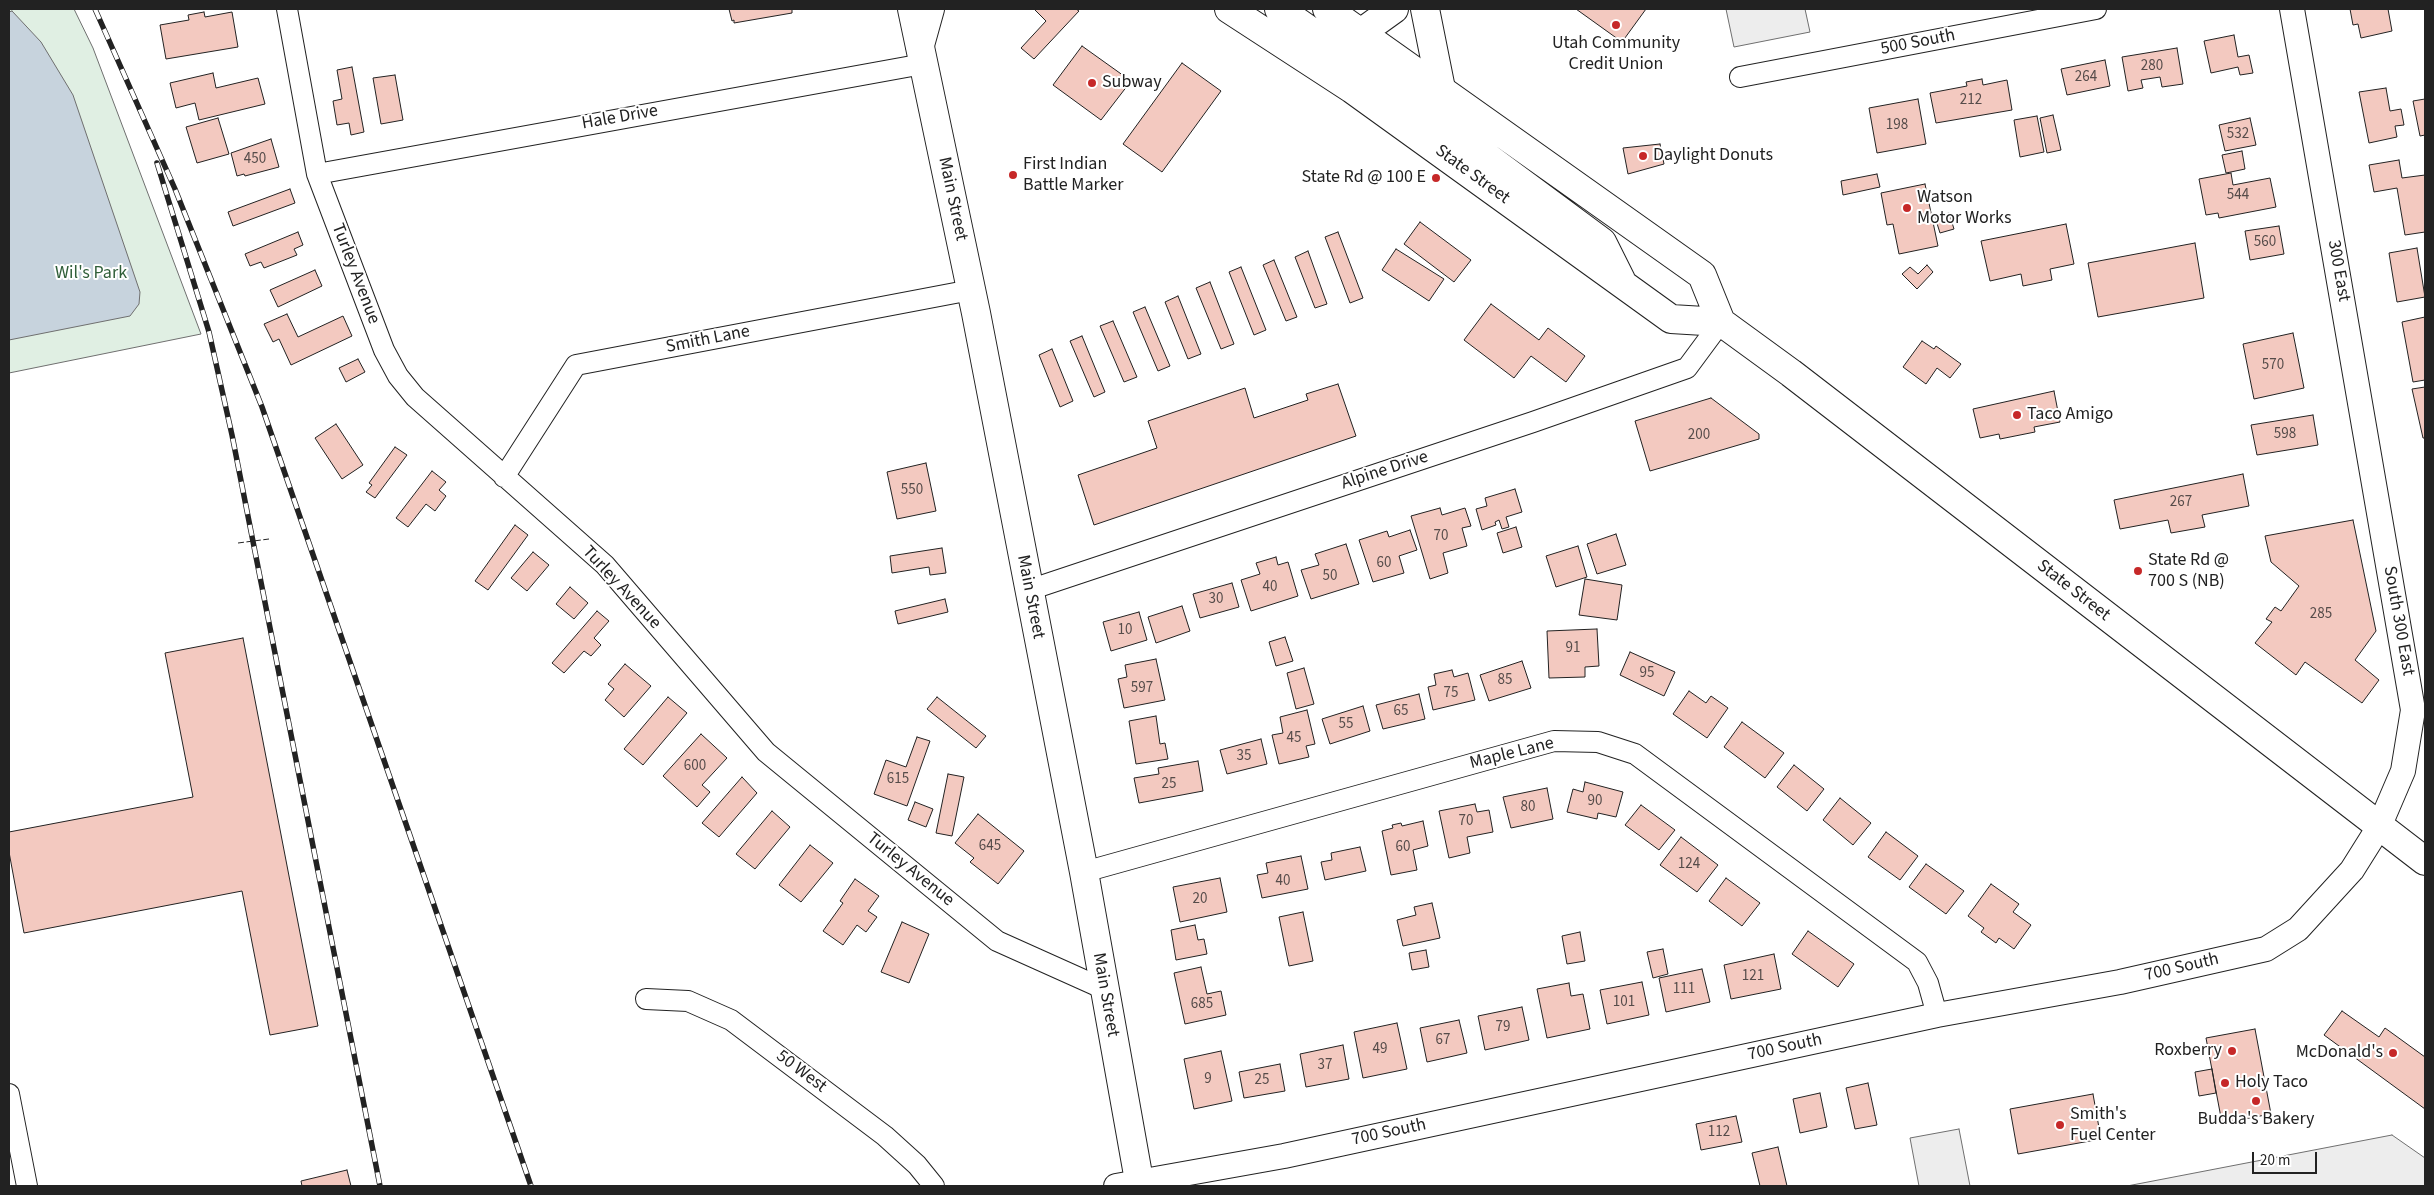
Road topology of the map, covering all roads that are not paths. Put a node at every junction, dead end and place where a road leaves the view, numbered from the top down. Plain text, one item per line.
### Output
1 (287, 9) edge
2 (912, 9) edge
3 (930, 9) edge
4 (1230, 9) edge
5 (1279, 9) edge
6 (1327, 9) edge
7 (1394, 9) edge
8 (1425, 9) edge
9 (2096, 9) edge
10 (2292, 9) edge
11 (1362, 32) junction
12 (922, 54) junction
13 (1740, 77) dead end
14 (1441, 89) junction
15 (1425, 111) junction
16 (317, 174) junction
17 (1624, 284) junction
18 (971, 290) junction
19 (1720, 322) junction
20 (504, 477) junction
21 (2382, 532) joint
22 (1029, 590) junction
23 (2379, 827) junction
24 (2425, 861) edge
25 (1084, 872) junction
26 (1104, 989) junction
27 (646, 999) dead end
28 (1937, 1015) junction
29 (9, 1094) edge
30 (1132, 1185) edge
31 (27, 1186) edge
32 (934, 1186) edge

1 - 16 street, Turley Avenue
2 - 12 main road, Main Street
3 - 12 main road
4 - 17 main road, State Street
5 - 15 main road
6 - 11 main road
7 - 11 main road
8 - 14 main road
9 - 13 street, 500 South
10 - 21 street, 300 East
11 - 14 main road
12 - 16 street, Hale Drive
12 - 18 main road, Main Street
14 - 15 main road
14 - 19 main road
15 - 17 main road
16 - 20 street, Turley Avenue
17 - 19 main road, State Street
18 - 20 street, Smith Lane
18 - 22 main road, Main Street
19 - 22 street, Alpine Drive
19 - 23 main road, State Street
20 - 26 street, Turley Avenue
21 - 23 street, South 300 East
22 - 25 main road, Main Street
23 - 24 main road, State Street
23 - 28 street, 700 South
25 - 26 main road, Main Street
25 - 28 street, Maple Lane
26 - 30 main road, Main Street
27 - 32 street, 50 West
28 - 30 street, 700 South
29 - 31 street

